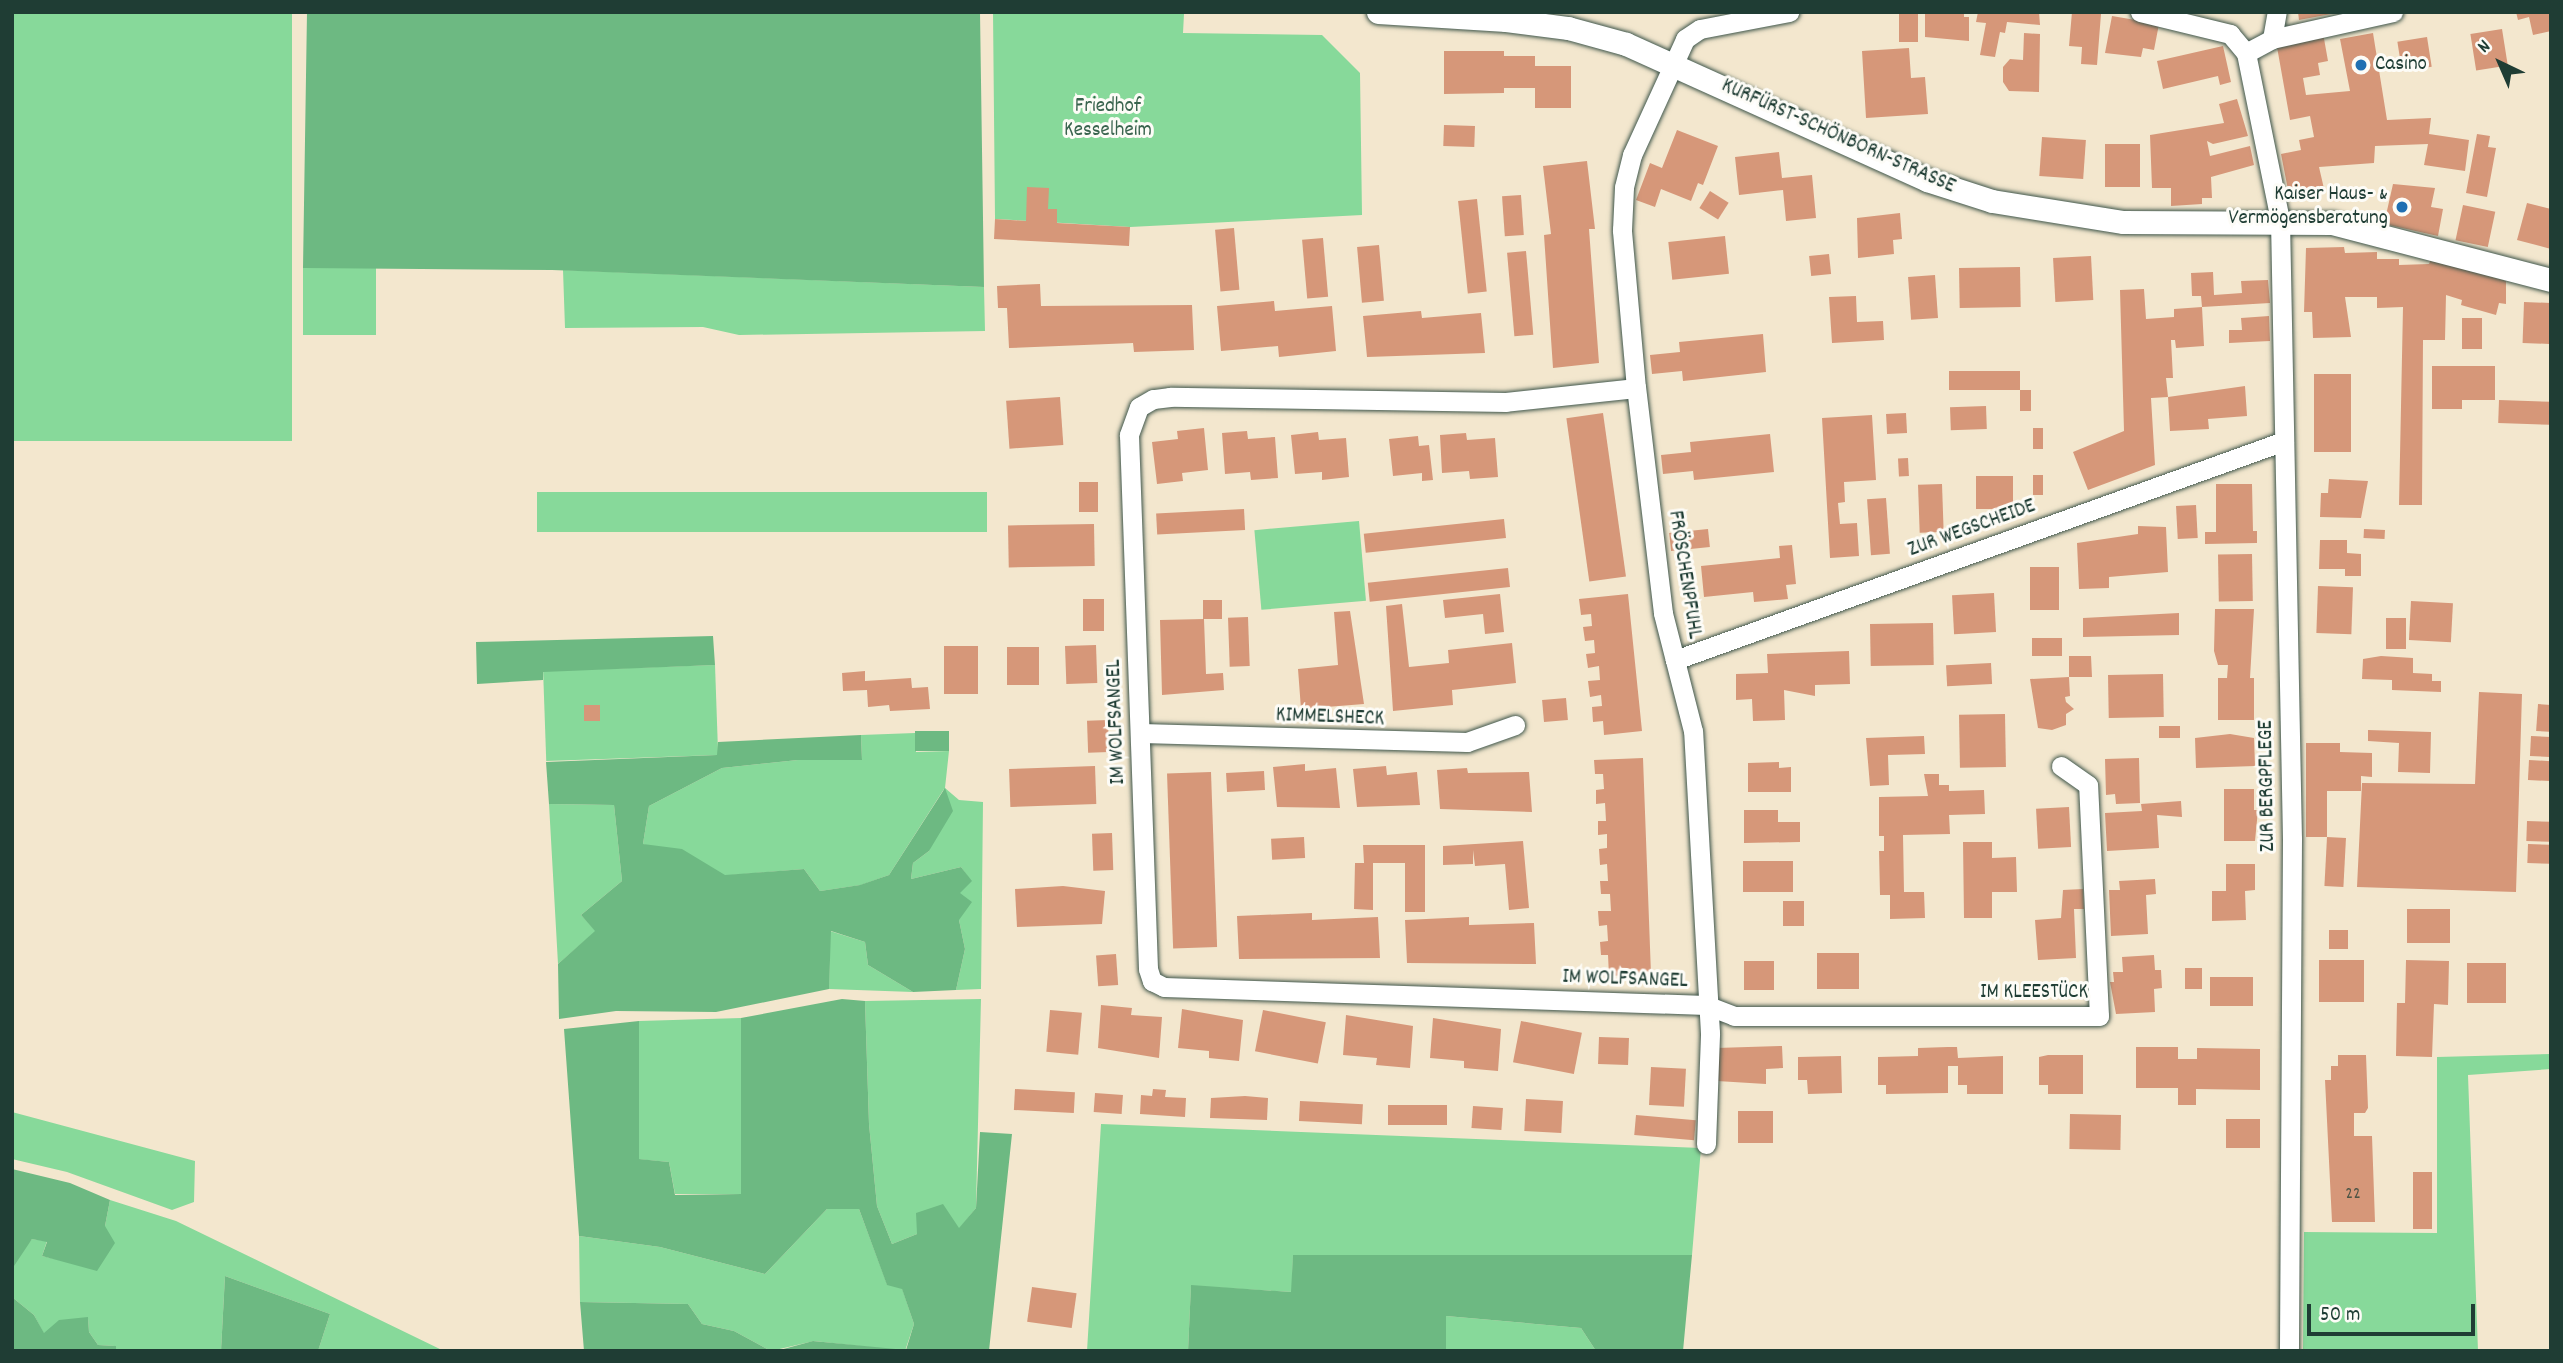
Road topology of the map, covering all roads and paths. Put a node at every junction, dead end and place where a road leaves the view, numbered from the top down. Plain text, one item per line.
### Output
1 (1378, 12) edge
2 (1789, 12) edge
3 (2277, 12) edge
4 (2393, 12) edge
5 (2146, 13) edge
6 (2272, 39) junction
7 (2246, 52) junction
8 (1673, 63) junction
9 (2280, 220) junction
10 (2551, 280) edge
11 (1636, 388) junction
12 (2284, 441) junction
13 (1675, 660) junction
14 (1515, 725) dead end
15 (1140, 733) junction
16 (2061, 766) dead end
17 (1706, 1005) junction
18 (1706, 1144) dead end
19 (2289, 1351) edge

1 - 8 street, KURFÜRST-SCHÖNBORN-STRASSE
2 - 8 street, FRÖSCHENPFUHL
3 - 6 street
4 - 6 street
5 - 7 street
6 - 7 street
7 - 9 street, ZUR BERGPFLEGE
8 - 9 street, KURFÜRST-SCHÖNBORN-STRASSE
8 - 11 street, FRÖSCHENPFUHL
9 - 10 street, KURFÜRST-SCHÖNBORN-STRASSE
9 - 12 street, ZUR BERGPFLEGE
11 - 13 street, FRÖSCHENPFUHL
11 - 15 street, IM WOLFSANGEL
12 - 13 street, ZUR WEGSCHEIDE
12 - 19 street, ZUR BERGPFLEGE
13 - 17 street, FRÖSCHENPFUHL
14 - 15 street, KIMMELSHECK
15 - 17 street, IM WOLFSANGEL
16 - 17 street, IM KLEESTÜCK
17 - 18 street, FRÖSCHENPFUHL

